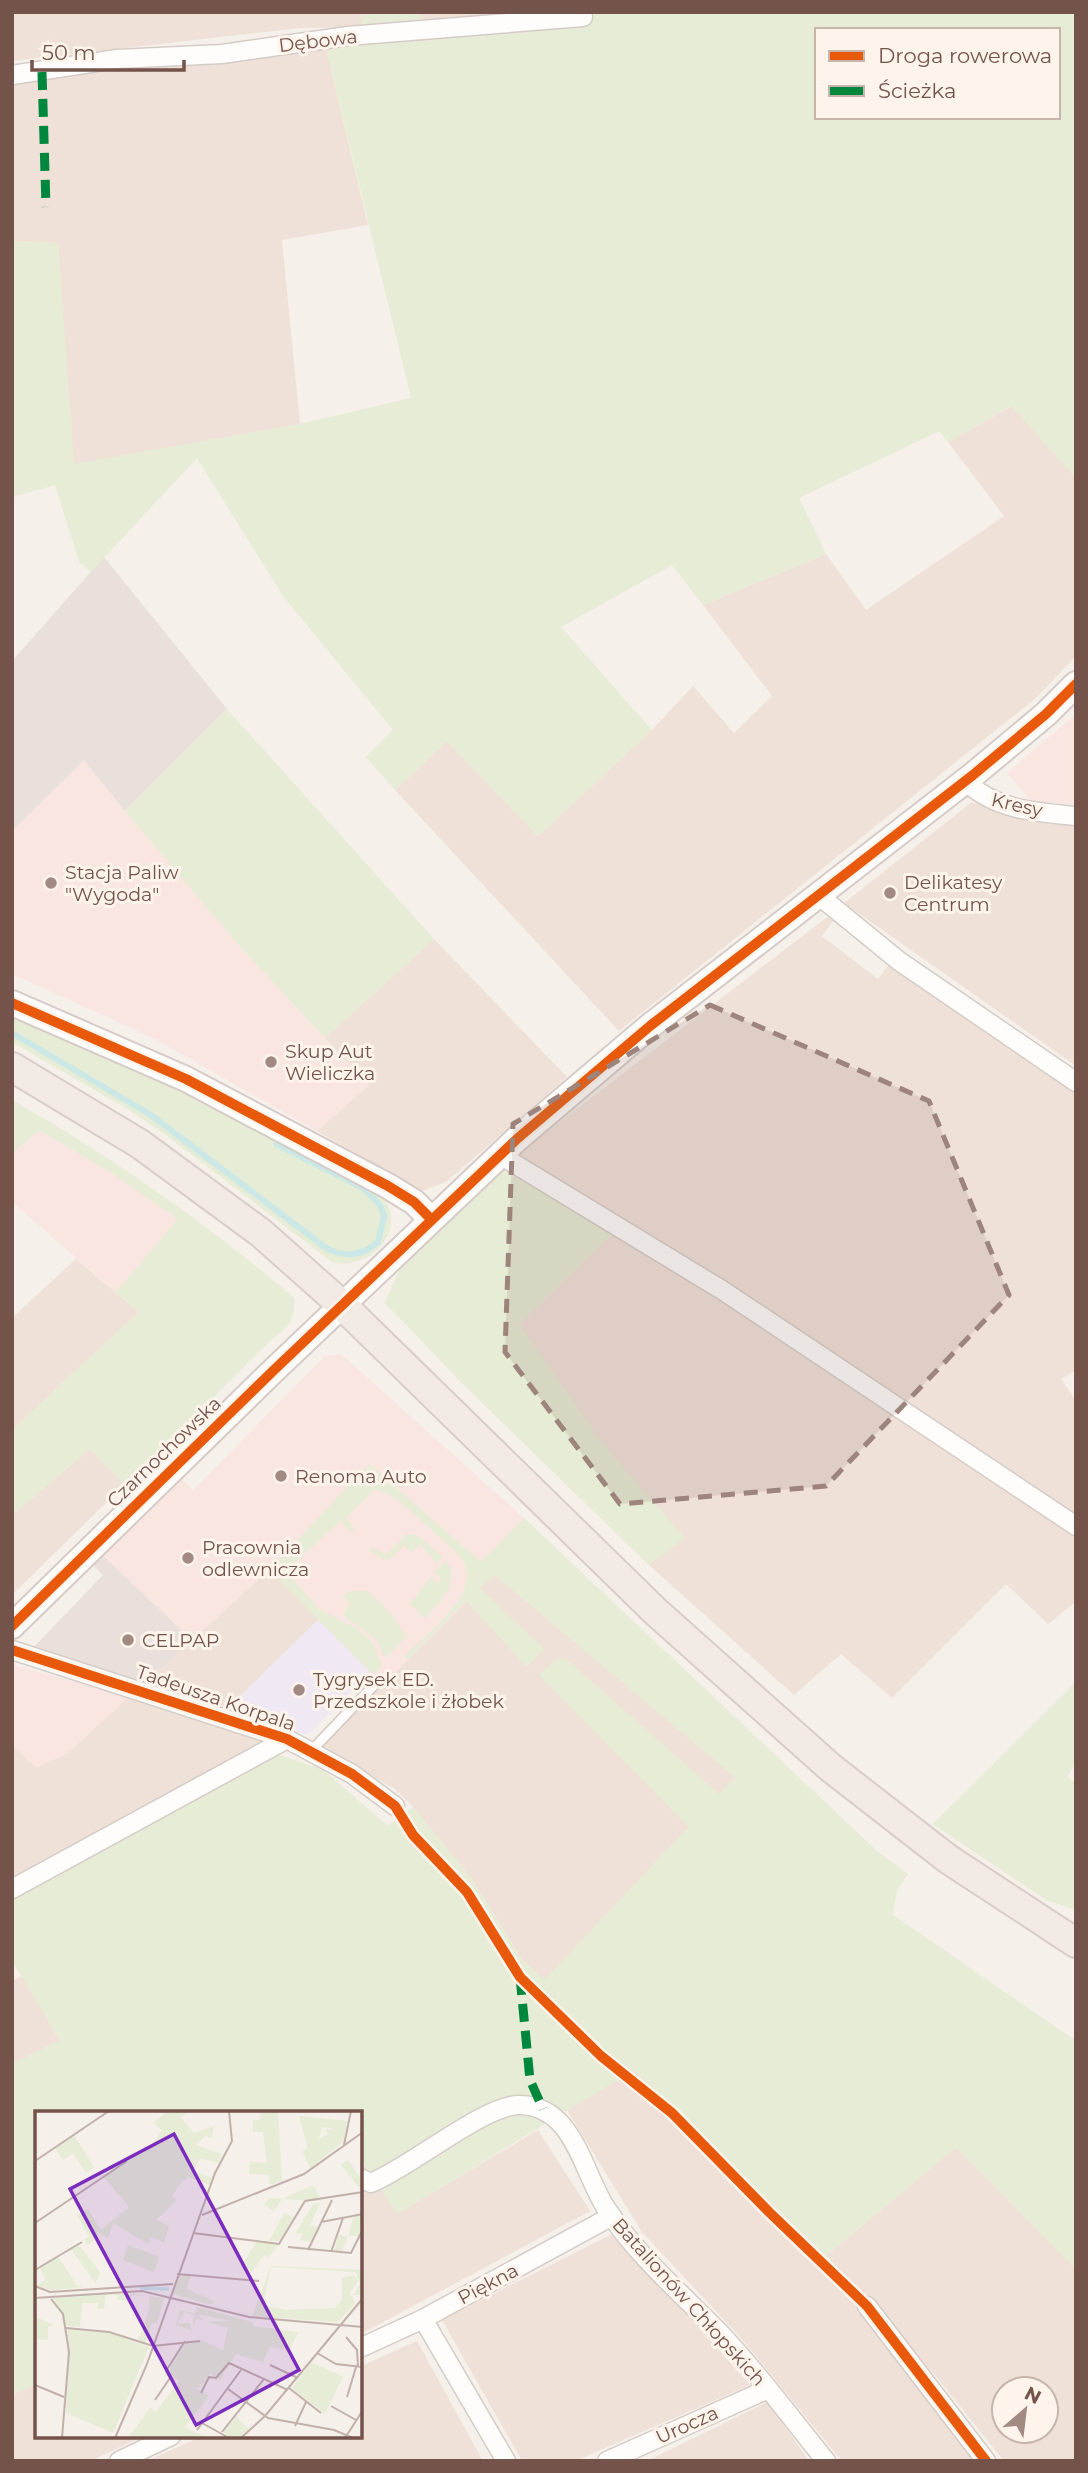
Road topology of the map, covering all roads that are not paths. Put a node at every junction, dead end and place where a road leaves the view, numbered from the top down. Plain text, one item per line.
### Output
1 (583, 17) dead end
2 (12, 75) edge
3 (1076, 684) edge
4 (965, 781) junction
5 (1076, 816) edge
6 (817, 894) junction
7 (12, 1003) edge
8 (12, 1067) edge
9 (1076, 1082) edge
10 (500, 1155) junction
11 (431, 1220) junction
12 (342, 1305) junction
13 (1076, 1526) edge
14 (12, 1626) edge
15 (12, 1650) edge
16 (379, 1680) dead end
17 (287, 1739) junction
18 (311, 1751) junction
19 (395, 1807) dead end
20 (12, 1889) edge
21 (1076, 1943) edge
22 (362, 2179) edge
23 (612, 2216) junction
24 (867, 2306) dead end
25 (423, 2319) junction
26 (362, 2347) edge
27 (768, 2389) junction
28 (167, 2438) edge
29 (119, 2461) edge
30 (506, 2461) edge
31 (607, 2461) edge
32 (825, 2461) edge
33 (986, 2461) edge

1 - 2 street, Dębowa
3 - 4 street, Czarnochowska
4 - 5 street, Kresy
4 - 6 street, Czarnochowska
6 - 9 street
6 - 10 street, Czarnochowska
7 - 11 street
8 - 12 main road
10 - 11 street, Czarnochowska
10 - 13 street
11 - 12 street, Czarnochowska
12 - 14 street, Czarnochowska
12 - 21 main road
15 - 17 street, Tadeusza Korpala
16 - 18 lane
17 - 18 street, Tadeusza Korpala
17 - 20 street, Tadeusza Korpala
18 - 19 street, Tadeusza Korpala
22 - 23 street, Batalionów Chłopskich
23 - 25 street, Piękna
23 - 27 street, Batalionów Chłopskich
24 - 33 street
25 - 26 street, Piękna
25 - 30 street
27 - 31 street, Urocza
27 - 32 street, Batalionów Chłopskich
28 - 29 street

